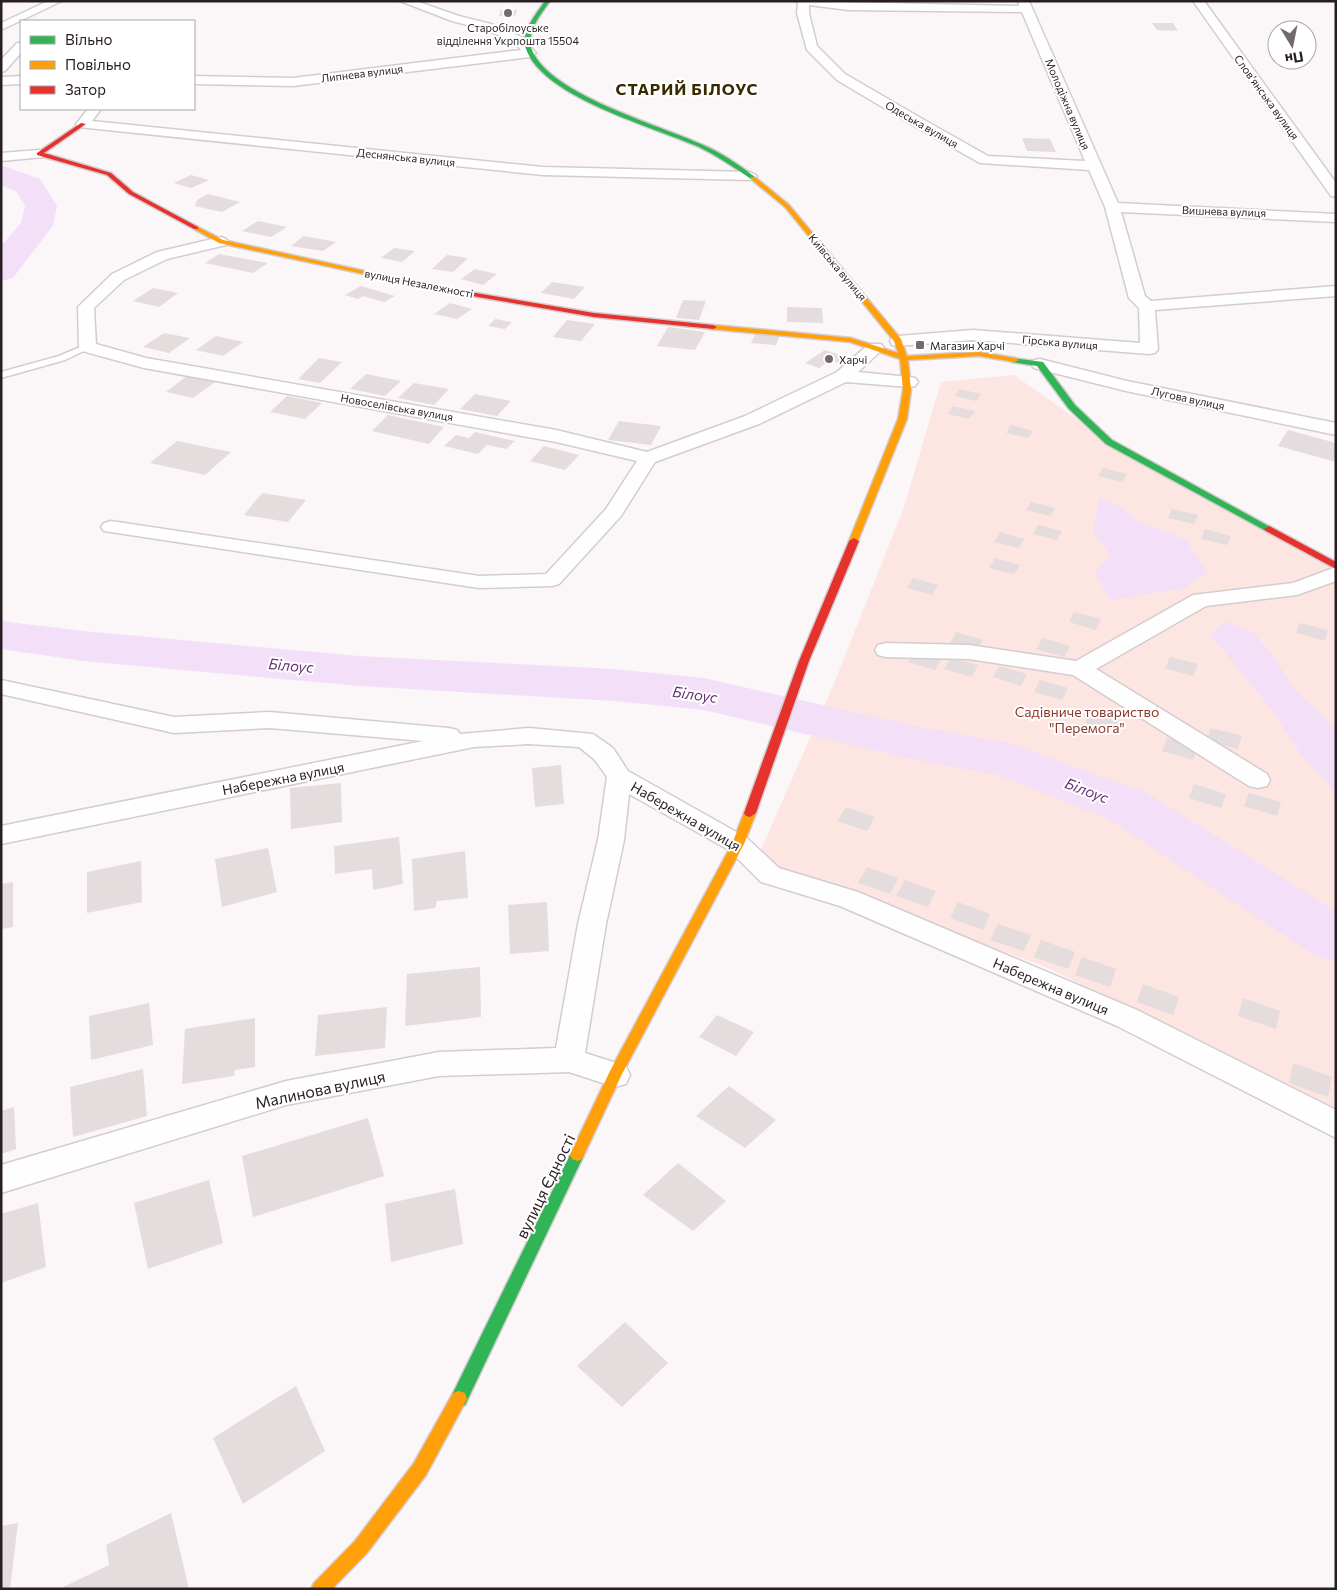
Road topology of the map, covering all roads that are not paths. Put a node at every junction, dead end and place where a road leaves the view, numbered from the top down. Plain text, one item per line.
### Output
1 (57, 1) edge
2 (405, 1) edge
3 (548, 1) edge
4 (803, 1) edge
5 (1198, 1) edge
6 (1025, 5) edge
7 (1, 27) edge
8 (1, 31) edge
9 (18, 33) dead end
10 (20, 47) edge
11 (530, 53) junction
12 (1, 68) edge
13 (20, 80) edge
14 (195, 80) edge
15 (1, 81) edge
16 (95, 110) edge
17 (83, 124) junction
18 (39, 154) junction
19 (1, 157) edge
20 (1095, 166) junction
21 (750, 176) junction
22 (1336, 192) edge
23 (1112, 207) junction
24 (1336, 218) edge
25 (221, 242) junction
26 (1336, 291) edge
27 (1148, 306) junction
28 (898, 341) junction
29 (88, 347) junction
30 (875, 348) junction
31 (906, 358) junction
32 (1040, 364) junction
33 (1, 375) edge
34 (843, 376) junction
35 (909, 382) junction
36 (1336, 429) edge
37 (648, 458) junction
38 (111, 527) dead end
39 (1336, 566) edge
40 (1336, 574) edge
41 (886, 650) dead end
42 (1079, 669) junction
43 (1, 687) edge
44 (474, 739) junction
45 (765, 775) joint
46 (619, 777) junction
47 (1258, 780) dead end
48 (1, 835) edge
49 (738, 844) junction
50 (570, 1060) junction
51 (615, 1075) junction
52 (1336, 1125) edge
53 (1, 1179) edge
54 (320, 1589) edge

1 - 7 street
2 - 11 street
3 - 11 main road
4 - 6 street
4 - 20 street, Одеська вулиця
5 - 22 street, Словʼянська вулиця
6 - 20 street, Молодіжна вулиця
8 - 9 street
10 - 12 street
11 - 14 street, Липнева вулиця
11 - 21 main road, Київська вулиця
13 - 15 street
16 - 17 street
17 - 18 main road
17 - 21 street, Деснянська вулиця
18 - 19 street
18 - 25 main road, вулиця Незалежності
20 - 23 street, Молодіжна вулиця
21 - 28 main road, Київська вулиця
23 - 24 street, Вишнева вулиця
23 - 27 street, Молодіжна вулиця
25 - 29 street
25 - 30 main road, вулиця Незалежності
26 - 27 street
27 - 28 street, Гірська вулиця
28 - 31 main road, Київська вулиця
29 - 33 lane
29 - 37 street, Новоселівська вулиця
30 - 31 main road, вулиця Незалежності
30 - 34 street
31 - 32 main road
31 - 35 main road, Київська вулиця
32 - 36 street, Лугова вулиця
32 - 39 main road
34 - 35 street
34 - 37 street
35 - 45 main road, Київська вулиця
37 - 38 street
40 - 42 street
41 - 42 street
42 - 47 street
43 - 44 street
44 - 46 street, Набережна вулиця
44 - 48 street, Набережна вулиця
45 - 49 main road, вулиця Єдності
46 - 49 street, Набережна вулиця
46 - 50 street
49 - 51 main road, вулиця Єдності
49 - 52 street, Набережна вулиця
50 - 51 street, Малинова вулиця
50 - 53 street, Малинова вулиця
51 - 54 main road, вулиця Єдності

